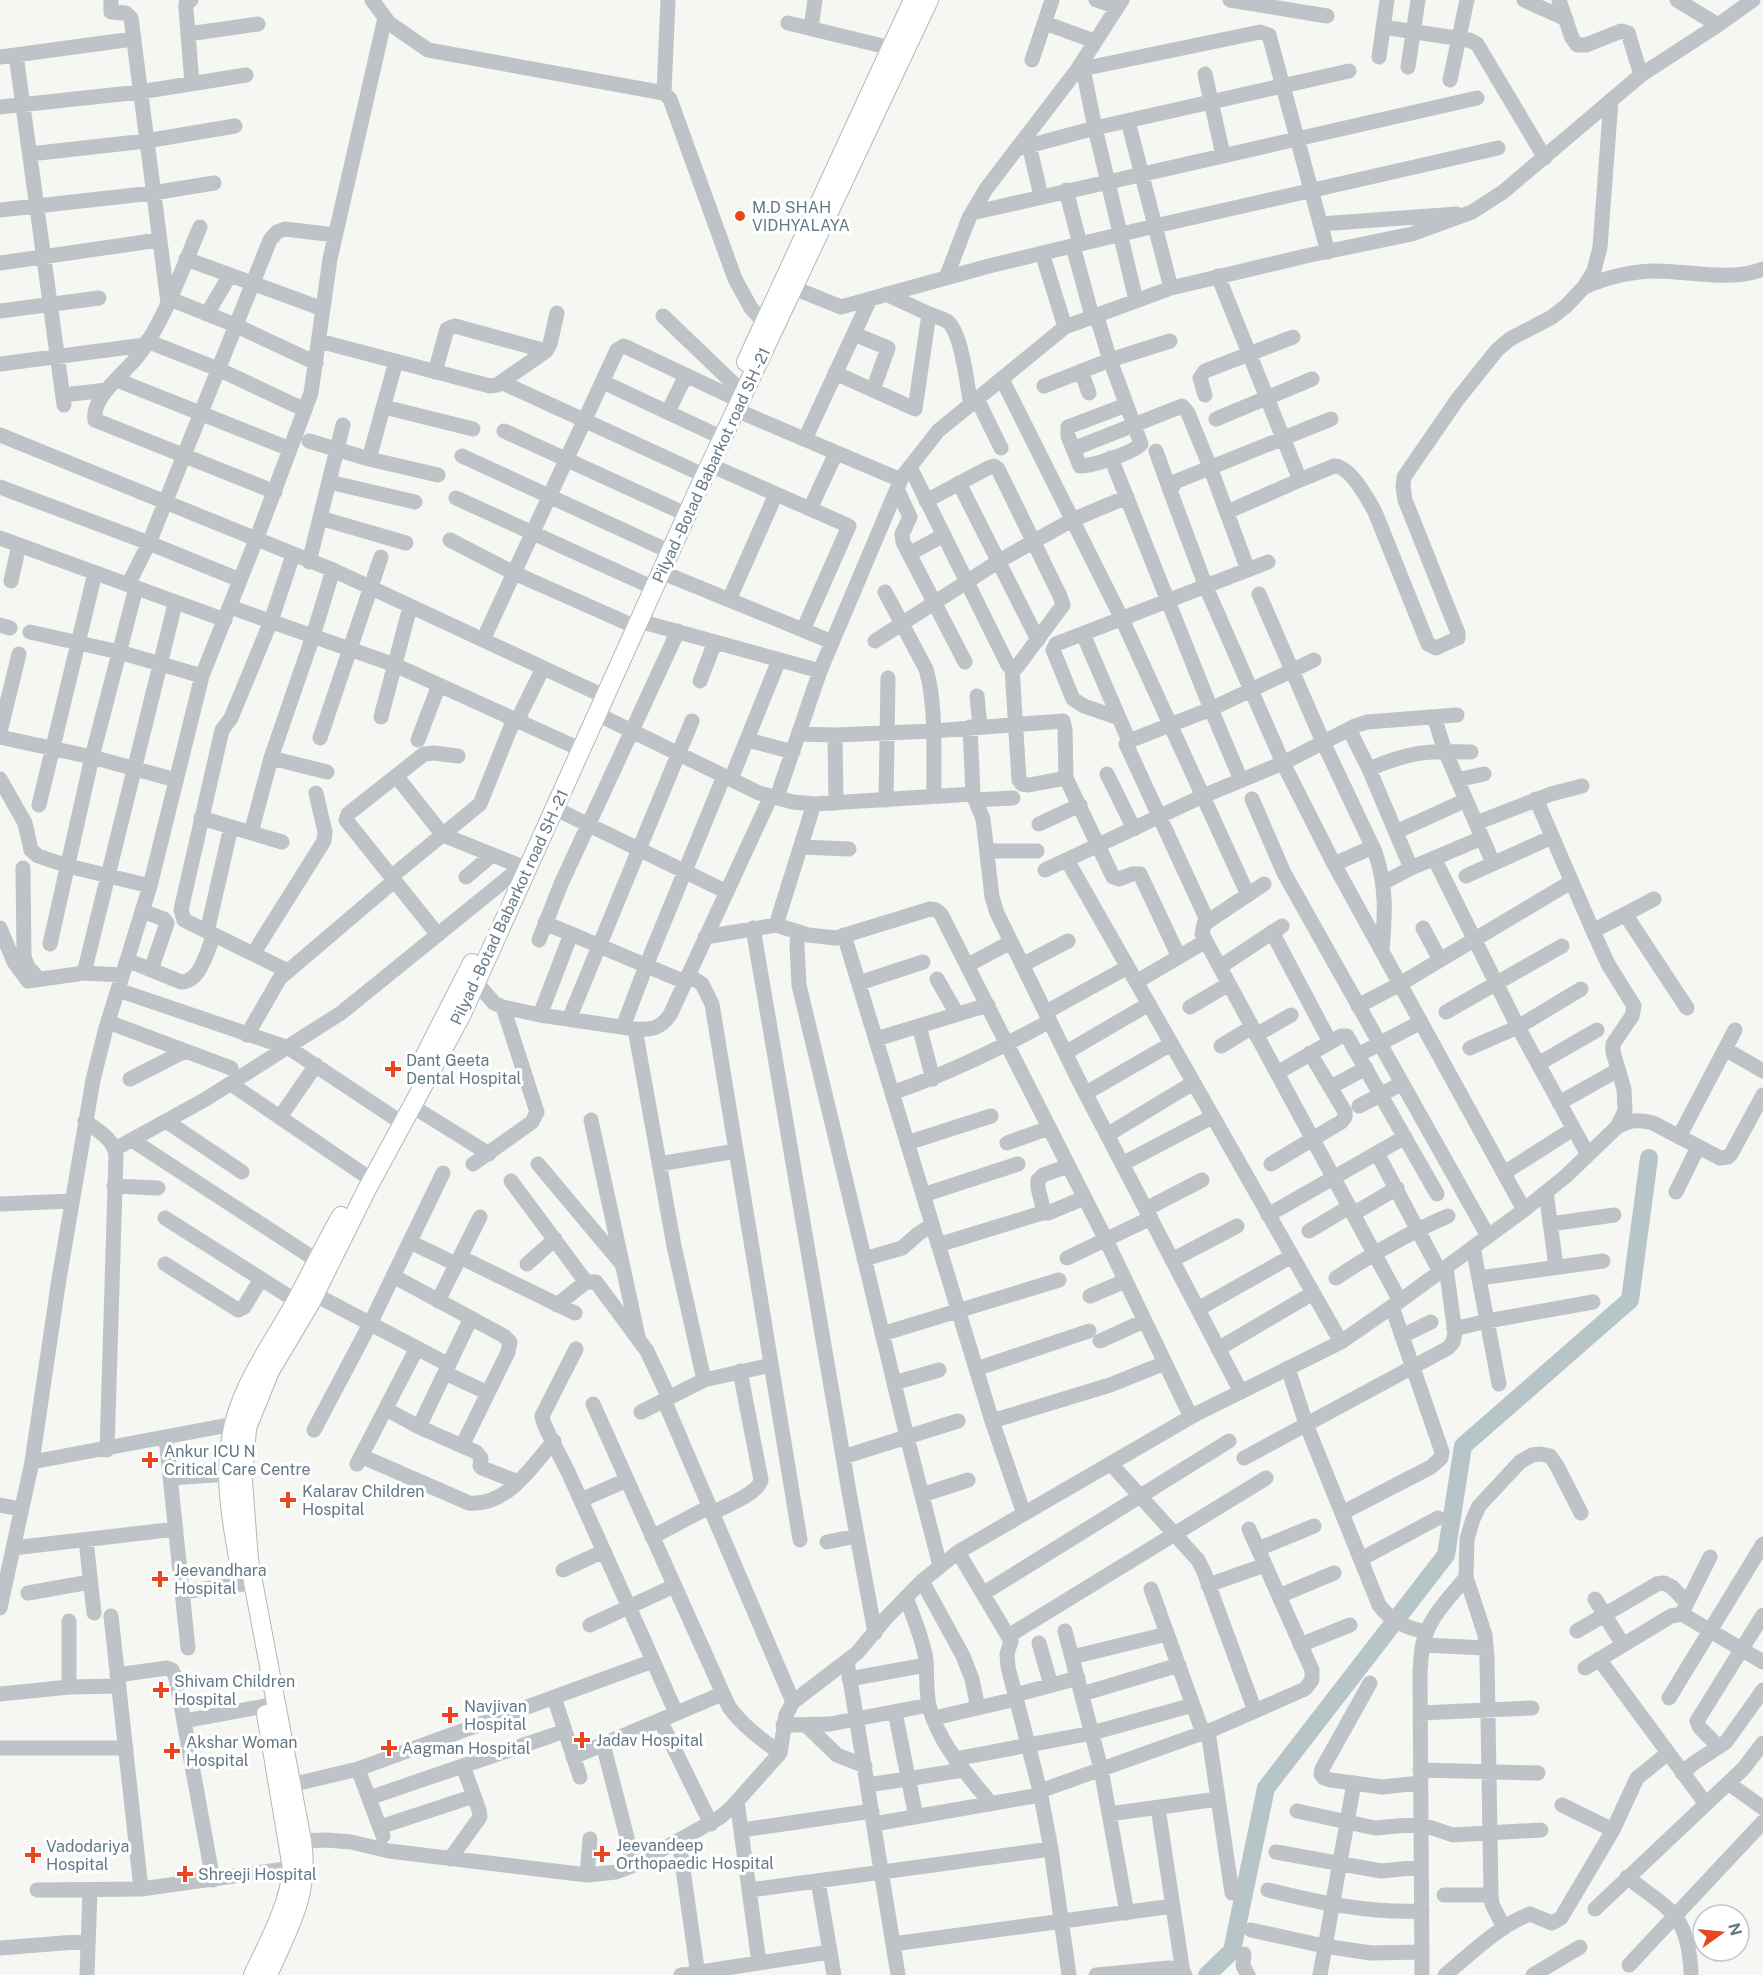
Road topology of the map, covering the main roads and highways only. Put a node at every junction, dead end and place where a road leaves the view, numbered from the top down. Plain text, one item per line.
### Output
1 (913, 0) edge
2 (929, 0) edge
3 (768, 327) junction
4 (734, 397) junction
5 (703, 469) junction
6 (633, 622) junction
7 (500, 916) junction
8 (285, 1787) junction
9 (253, 1975) edge
10 (268, 1975) edge

1 - 3 main road, Pilyad -Botad Babarkot road SH -21
2 - 3 main road, Pilyad -Botad Babarkot road SH -21
3 - 4 main road, Pilyad -Botad Babarkot road SH -21
3 - 4 main road, Pilyad -Botad Babarkot road SH -21
4 - 5 main road, Pilyad -Botad Babarkot road SH -21
4 - 5 main road, Pilyad -Botad Babarkot road SH -21
5 - 6 main road, Pilyad -Botad Babarkot road SH -21
5 - 6 main road, Pilyad -Botad Babarkot road SH -21
6 - 7 main road, Pilyad -Botad Babarkot road SH -21
6 - 7 main road, Pilyad -Botad Babarkot road SH -21
7 - 8 main road, Pilyad -Botad Babarkot road SH -21
7 - 8 main road, Pilyad -Botad Babarkot road SH -21
8 - 9 main road, Pilyad -Botad Babarkot road SH -21
8 - 10 main road, Pilyad -Botad Babarkot road SH -21

